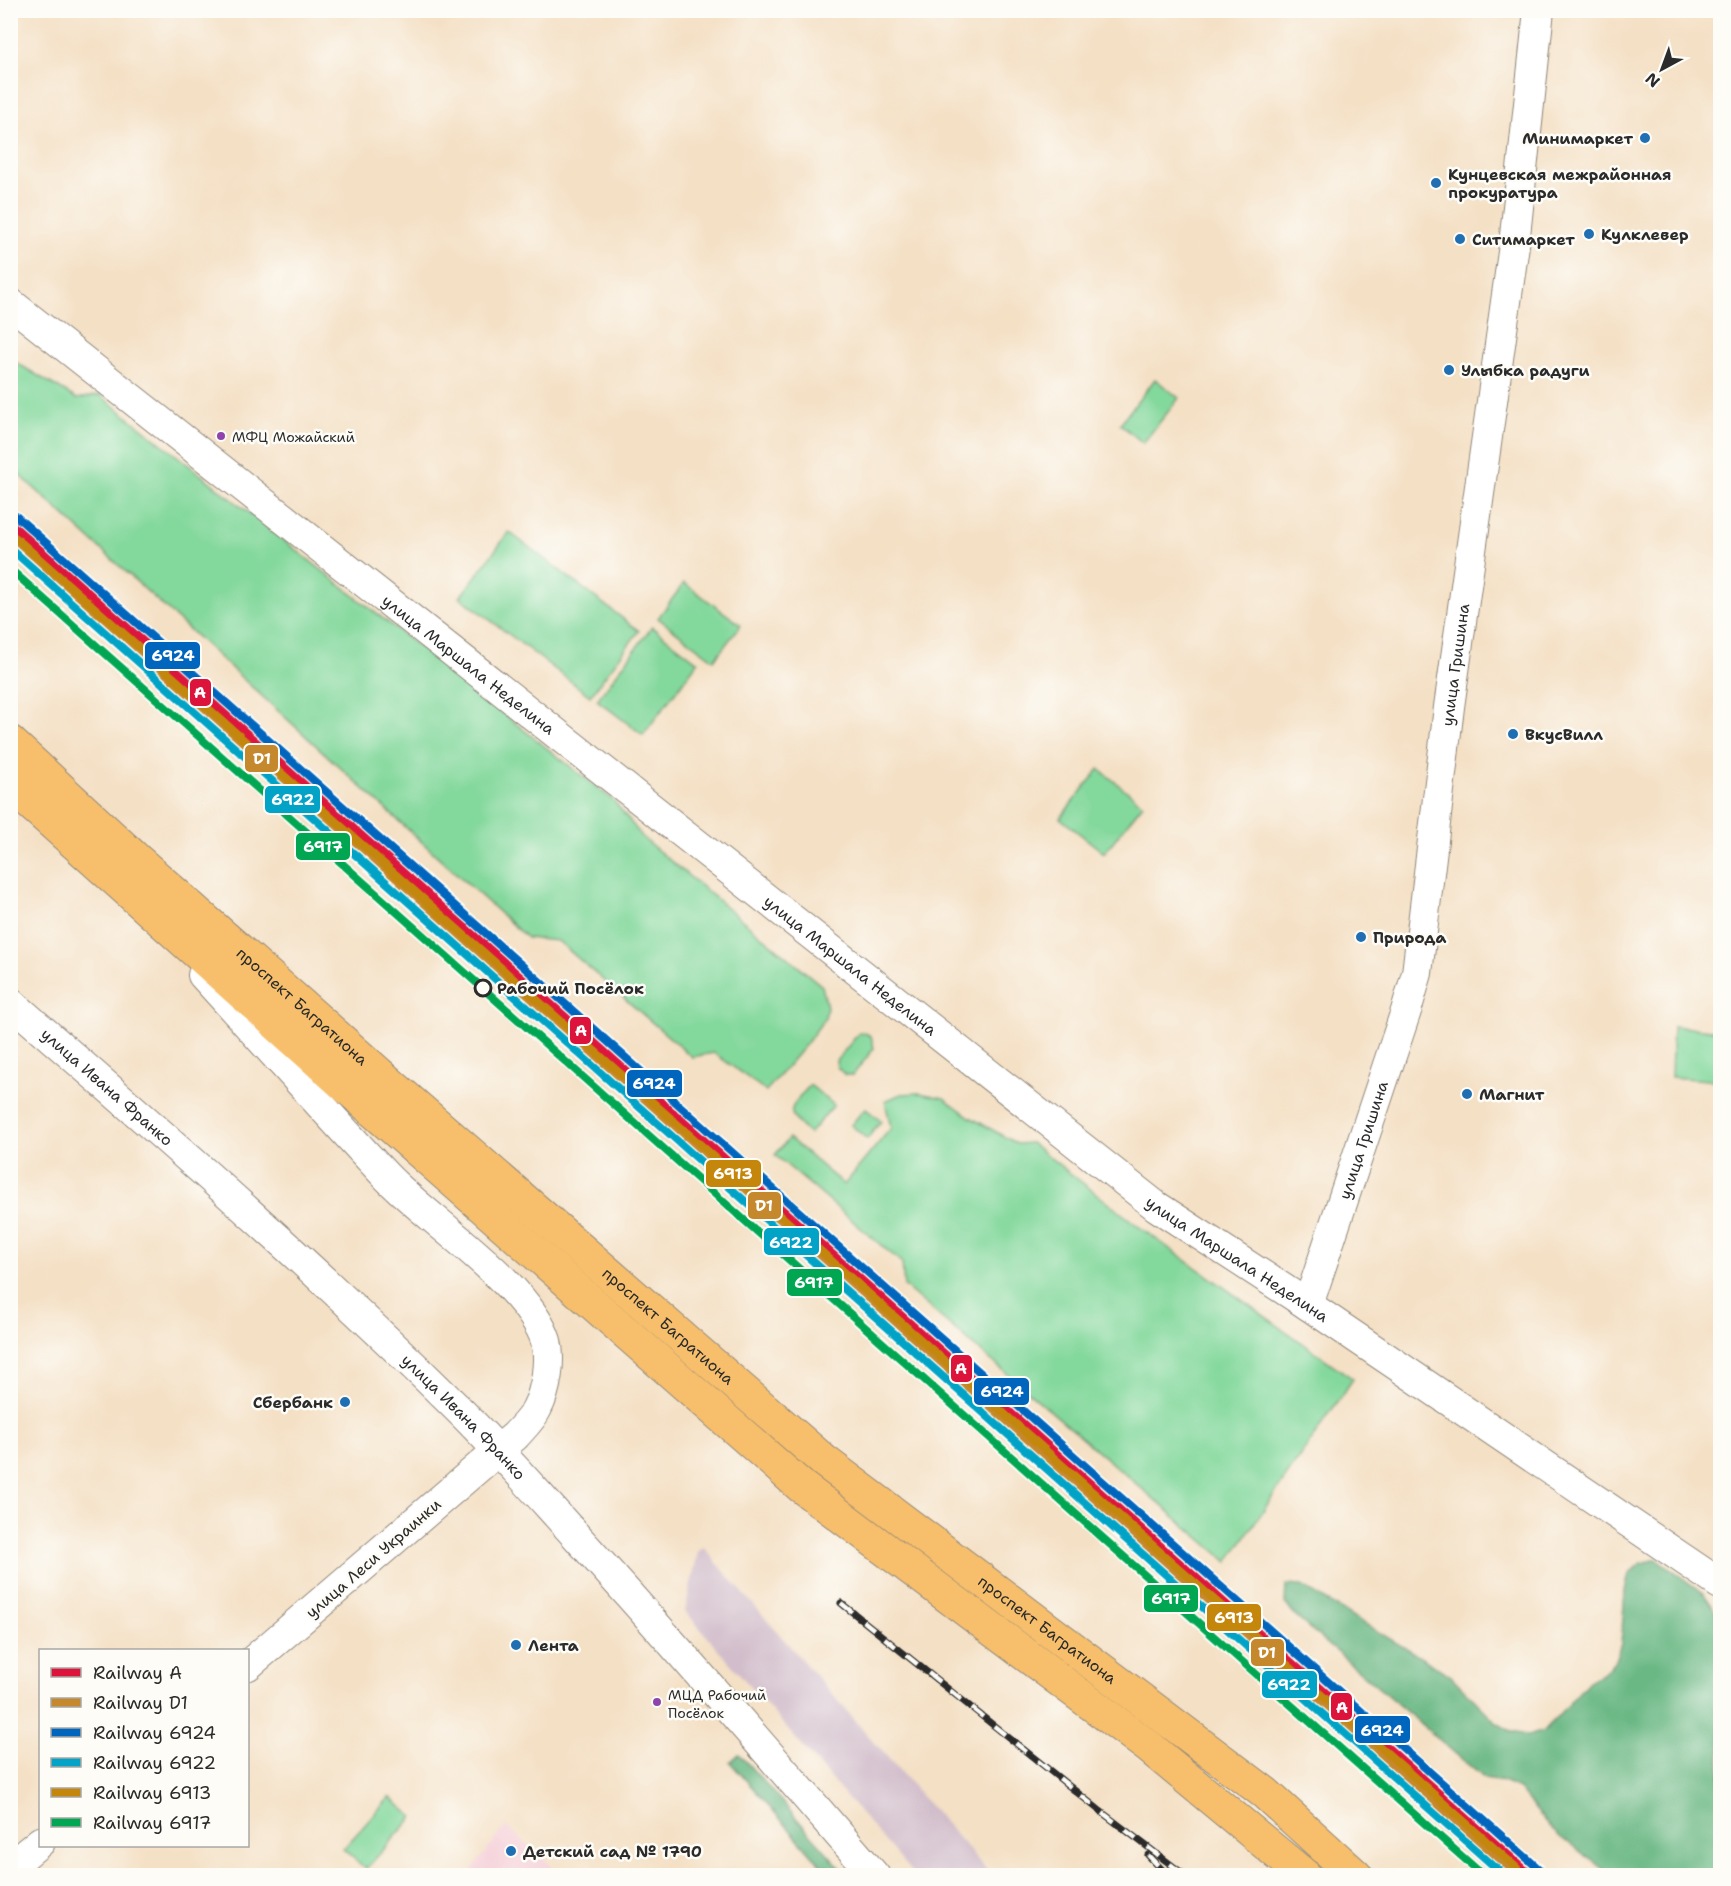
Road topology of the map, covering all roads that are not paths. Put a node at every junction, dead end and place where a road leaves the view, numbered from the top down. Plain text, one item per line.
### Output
1 (1539, 10) edge
2 (10, 303) edge
3 (10, 742) edge
4 (10, 785) edge
5 (115, 880) junction
6 (10, 1002) edge
7 (1308, 1305) junction
8 (498, 1450) junction
9 (1720, 1584) edge
10 (249, 1664) edge
11 (1264, 1793) junction
12 (39, 1843) edge
13 (10, 1867) edge
14 (875, 1875) edge
15 (1305, 1875) edge
16 (1356, 1875) edge
17 (1371, 1875) edge

1 - 7 street, улица Гришина
2 - 7 street, улица Маршала Неделина
3 - 11 main road, проспект Багратиона
4 - 5 main road, проспект Багратиона
5 - 8 street, улица Леси Украинки
5 - 15 main road, проспект Багратиона
6 - 8 street, улица Ивана Франко
7 - 9 street, улица Маршала Неделина
8 - 10 street, улица Леси Украинки
8 - 14 street, улица Ивана Франко
11 - 16 main road, проспект Багратиона
11 - 17 main road
12 - 13 street

